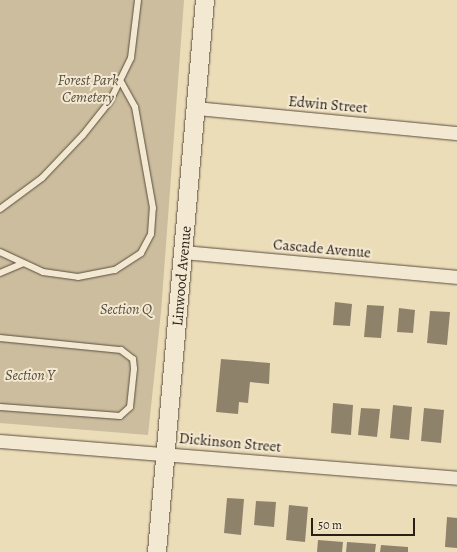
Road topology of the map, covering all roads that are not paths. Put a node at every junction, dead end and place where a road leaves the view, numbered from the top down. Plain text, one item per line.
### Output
1 (138, 0) edge
2 (205, 0) edge
3 (121, 82) junction
4 (196, 108) junction
5 (457, 133) edge
6 (0, 209) edge
7 (0, 252) edge
8 (184, 252) junction
9 (23, 263) junction
10 (0, 273) edge
11 (457, 277) edge
12 (0, 338) edge
13 (0, 407) edge
14 (0, 440) edge
15 (166, 454) junction
16 (457, 478) edge
17 (157, 552) edge

1 - 3 lane
2 - 4 main road, Linwood Avenue
3 - 6 lane
3 - 9 lane
4 - 5 street, Edwin Street
4 - 8 main road, Linwood Avenue
7 - 9 lane
8 - 11 street, Cascade Avenue
8 - 15 main road, Linwood Avenue
9 - 10 lane
12 - 13 lane
14 - 15 street, Dickinson Street
15 - 16 street, Dickinson Street
15 - 17 main road, Linwood Avenue

